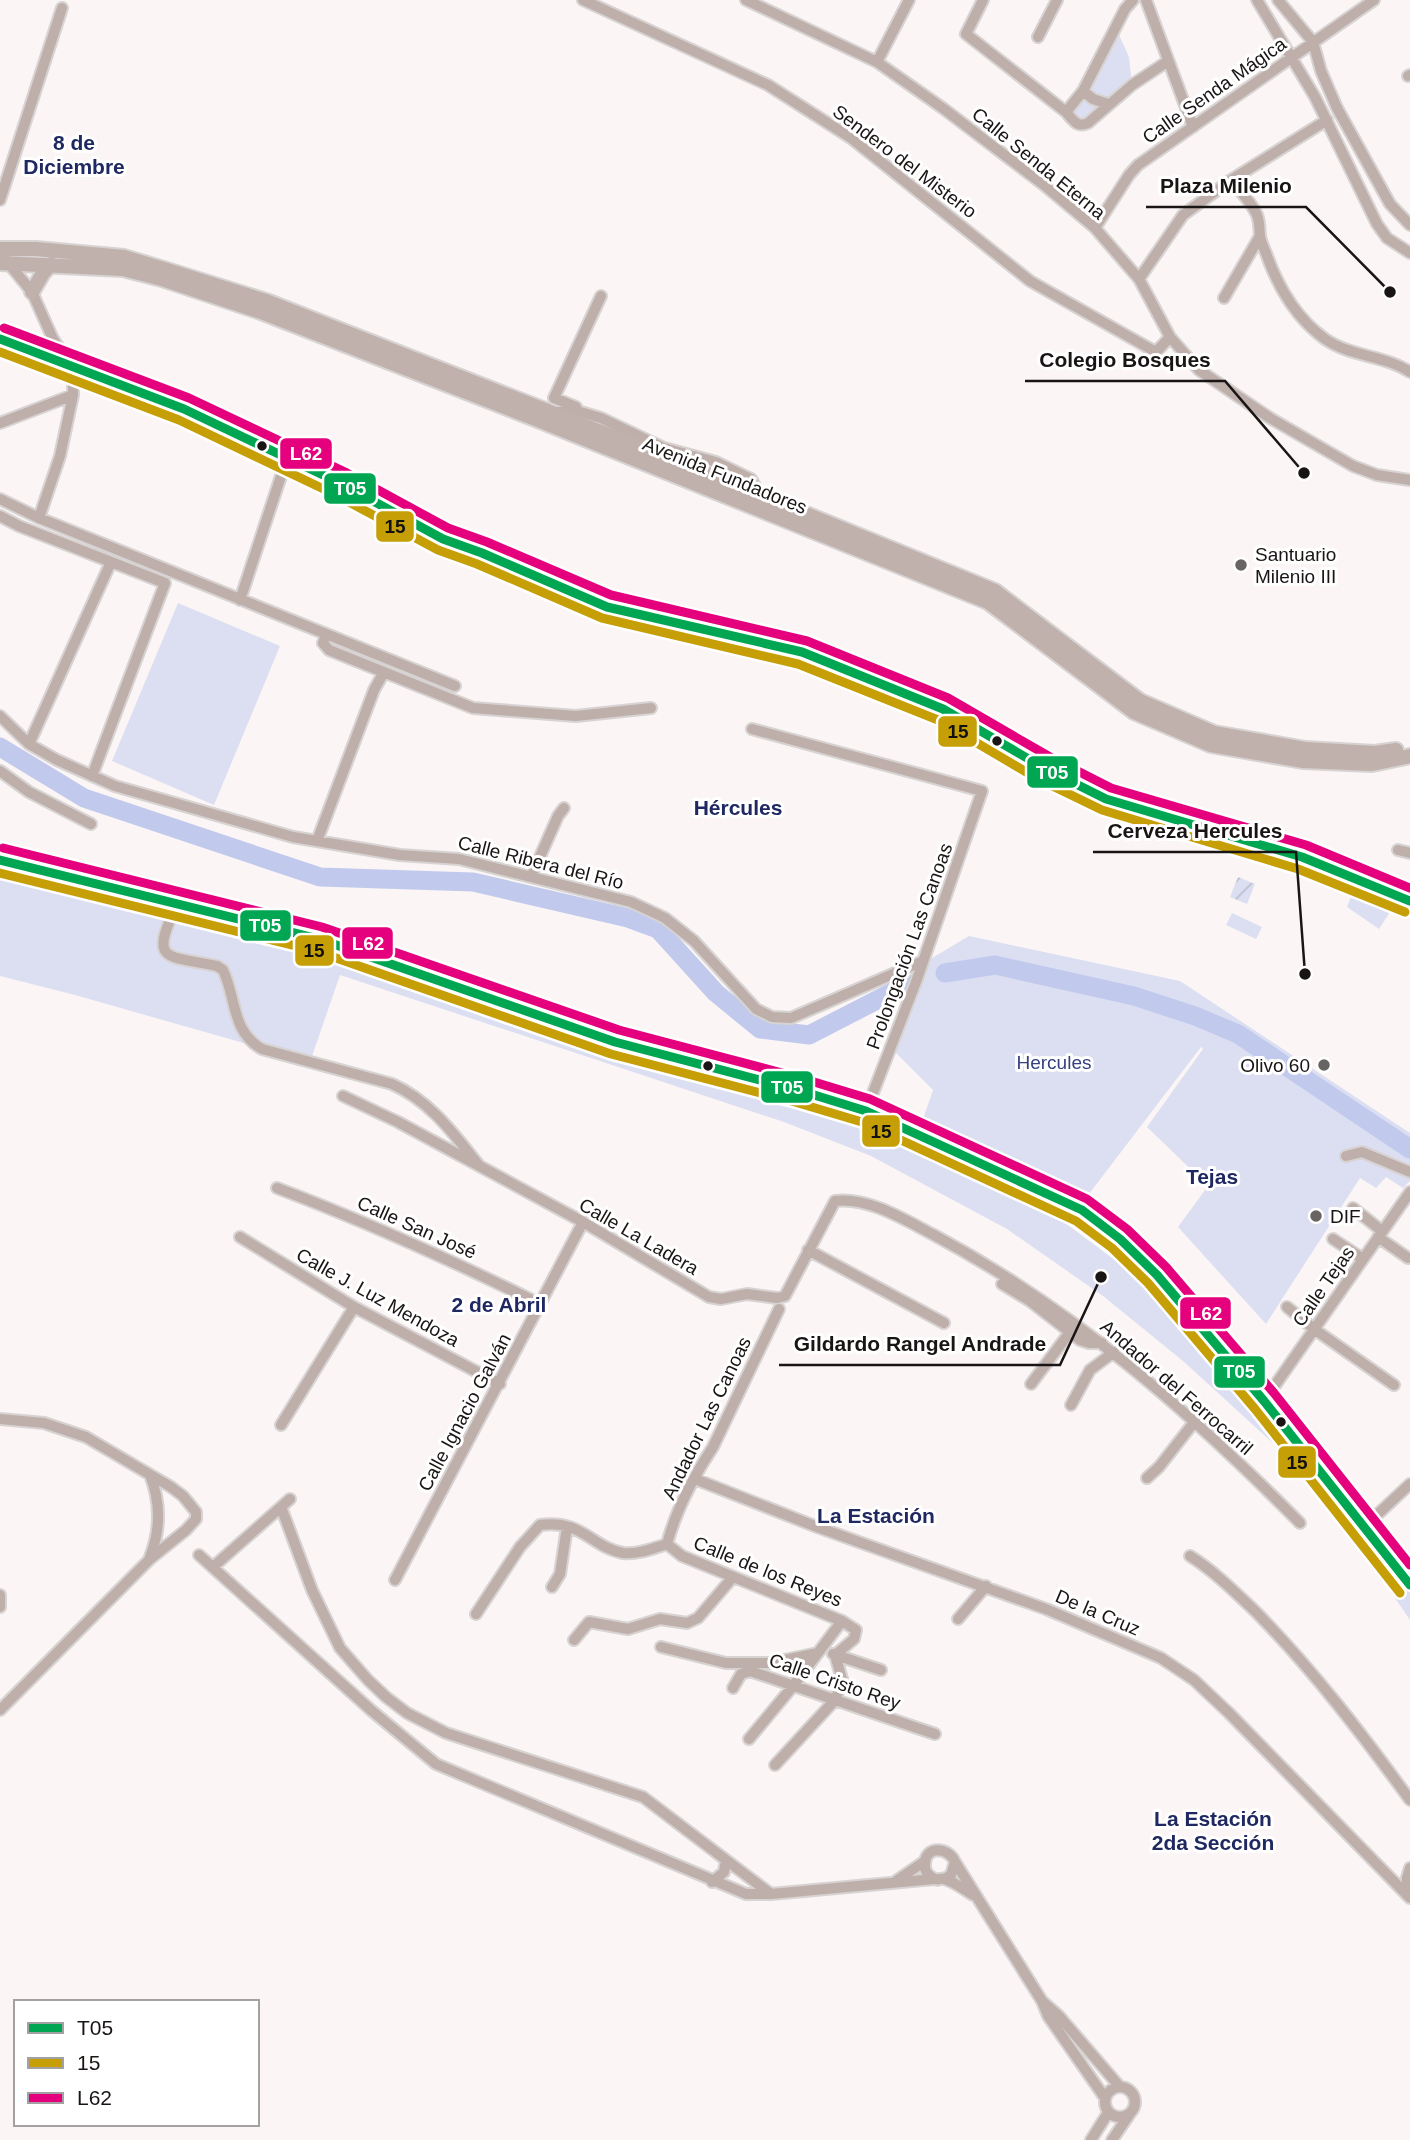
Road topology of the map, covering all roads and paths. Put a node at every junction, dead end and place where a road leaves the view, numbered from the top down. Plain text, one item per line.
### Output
1 (583, 0) edge
2 (747, 0) edge
3 (908, 0) edge
4 (983, 0) edge
5 (1057, 0) edge
6 (1133, 0) edge
7 (1146, 0) edge
8 (1256, 0) edge
9 (1278, 0) edge
10 (1374, 0) edge
11 (62, 8) dead end
12 (1038, 37) dead end
13 (1313, 42) junction
14 (1290, 58) junction
15 (1168, 61) junction
16 (877, 62) junction
17 (1083, 91) junction
18 (1108, 104) junction
19 (1066, 112) junction
20 (1327, 120) junction
21 (1193, 127) junction
22 (1231, 180) junction
23 (0, 200) edge
24 (1410, 225) edge
25 (1095, 228) junction
26 (1260, 236) junction
27 (0, 243) edge
28 (1410, 253) edge
29 (2, 256) edge
30 (51, 264) junction
31 (1139, 279) junction
32 (32, 292) junction
33 (601, 296) dead end
34 (1224, 298) dead end
35 (1170, 337) junction
36 (0, 339) edge
37 (73, 369) junction
38 (1410, 372) edge
39 (73, 395) junction
40 (552, 412) junction
41 (601, 418) junction
42 (0, 423) edge
43 (288, 458) junction
44 (1410, 480) edge
45 (761, 496) junction
46 (0, 499) edge
47 (0, 516) edge
48 (39, 518) junction
49 (111, 562) junction
50 (240, 600) junction
51 (326, 634) junction
52 (384, 672) junction
53 (455, 686) dead end
54 (651, 708) dead end
55 (0, 716) edge
56 (752, 729) dead end
57 (29, 744) junction
58 (1410, 749) edge
59 (1410, 756) edge
60 (0, 771) edge
61 (92, 776) junction
62 (564, 808) dead end
63 (91, 824) dead end
64 (317, 841) junction
65 (1398, 850) dead end
66 (1410, 853) edge
67 (0, 860) edge
68 (531, 877) junction
69 (1410, 901) edge
70 (177, 905) junction
71 (923, 961) junction
72 (343, 1096) dead end
73 (866, 1111) junction
74 (1346, 1156) dead end
75 (482, 1169) junction
76 (1410, 1172) edge
77 (276, 1188) dead end
78 (1410, 1192) edge
79 (1353, 1208) dead end
80 (583, 1222) junction
81 (1380, 1234) junction
82 (240, 1237) dead end
83 (1333, 1239) dead end
84 (807, 1250) junction
85 (1408, 1258) edge
86 (1363, 1259) junction
87 (1002, 1284) dead end
88 (540, 1304) junction
89 (354, 1307) junction
90 (1287, 1307) dead end
91 (779, 1309) dead end
92 (944, 1323) dead end
93 (1314, 1329) junction
94 (1070, 1332) junction
95 (1102, 1343) junction
96 (1114, 1352) junction
97 (500, 1384) junction
98 (1031, 1384) dead end
99 (1394, 1385) dead end
100 (1264, 1401) junction
101 (1071, 1405) dead end
102 (0, 1419) edge
103 (1195, 1421) junction
104 (281, 1425) dead end
105 (150, 1475) junction
106 (1147, 1478) dead end
107 (695, 1479) junction
108 (1410, 1484) edge
109 (1300, 1523) dead end
110 (567, 1527) junction
111 (1364, 1527) junction
112 (667, 1544) junction
113 (199, 1555) dead end
114 (150, 1559) junction
115 (1195, 1559) dead end
116 (212, 1567) junction
117 (733, 1577) junction
118 (395, 1580) dead end
119 (1410, 1585) edge
120 (986, 1586) junction
121 (552, 1587) dead end
122 (0, 1595) edge
123 (0, 1607) edge
124 (476, 1614) dead end
125 (958, 1619) dead end
126 (842, 1620) junction
127 (574, 1640) dead end
128 (661, 1647) dead end
129 (819, 1651) junction
130 (835, 1655) junction
131 (881, 1670) dead end
132 (368, 1681) junction
133 (793, 1686) junction
134 (733, 1688) dead end
135 (354, 1694) junction
136 (386, 1697) junction
137 (836, 1699) junction
138 (0, 1710) edge
139 (372, 1711) junction
140 (935, 1734) dead end
141 (749, 1739) dead end
142 (775, 1765) dead end
143 (1410, 1800) edge
144 (726, 1860) junction
145 (925, 1861) junction
146 (955, 1862) junction
147 (1410, 1868) edge
148 (939, 1879) junction
149 (712, 1881) junction
150 (896, 1881) junction
151 (771, 1894) junction
152 (976, 1896) junction
153 (1409, 1896) edge
154 (1042, 2001) junction
155 (1120, 2087) junction
156 (1105, 2098) junction
157 (1108, 2113) junction
158 (1129, 2115) junction
159 (1091, 2140) edge
160 (1112, 2140) edge

1 - 35 street, Sendero del Misterio
2 - 16 street, Calle Senda Eterna
3 - 16 street
4 - 19 street
5 - 12 street
6 - 17 street
7 - 15 street
8 - 14 street
9 - 13 street
10 - 13 street, Calle Senda Mágica
11 - 23 street
13 - 14 street, Calle Senda Mágica
13 - 24 street
14 - 20 street
14 - 21 street, Calle Senda Mágica
15 - 18 street
15 - 21 street
16 - 25 street, Calle Senda Eterna
17 - 18 street
17 - 19 street
18 - 19 street
20 - 22 street
20 - 28 street
21 - 25 street, Calle Senda Mágica
22 - 26 street
22 - 31 street
25 - 31 street, Calle Senda Eterna
26 - 34 street
26 - 38 street
27 - 29 street
29 - 30 main road, Avenida Fundadores
29 - 32 street
29 - 40 main road, Avenida Fundadores
30 - 32 main road
30 - 59 main road, Avenida Fundadores
31 - 35 street, Calle Senda Eterna
32 - 37 street
33 - 41 street
35 - 44 street, Calle Senda Eterna
36 - 37 street
37 - 39 street
37 - 43 street
39 - 42 street
39 - 48 street
40 - 41 street
40 - 45 main road, Avenida Fundadores
41 - 45 street
43 - 50 street
43 - 69 street
45 - 58 main road, Avenida Fundadores
46 - 48 street
47 - 49 street
48 - 50 street
49 - 57 street
49 - 61 street
50 - 51 street
51 - 52 street
51 - 53 street
52 - 54 street
52 - 64 street
55 - 57 street, Calle Ribera del Río
56 - 71 street, Prolongación Las Canoas
57 - 61 street, Calle Ribera del Río
60 - 63 street
61 - 64 street, Calle Ribera del Río
62 - 68 street
64 - 68 street, Calle Ribera del Río
65 - 66 street
67 - 70 street
68 - 71 street, Calle Ribera del Río
70 - 73 street
70 - 75 street, Calle La Ladera
71 - 73 street, Prolongación Las Canoas
72 - 75 street, Calle La Ladera
73 - 100 street
74 - 76 street
75 - 80 street, Calle La Ladera
77 - 88 street, Calle San José
78 - 81 street, Calle Tejas
79 - 81 street
80 - 84 street, Calle La Ladera
80 - 88 street, Calle Ignacio Galván
81 - 85 street
81 - 86 street, Calle Tejas
82 - 89 street, Calle J. Luz Mendoza
83 - 86 street
84 - 92 street
84 - 95 street, Andador del Ferrocarril
86 - 93 street, Calle Tejas
87 - 94 street
88 - 97 street, Calle Ignacio Galván
89 - 97 street, Calle J. Luz Mendoza
89 - 104 street
90 - 93 street
91 - 107 street, Andador Las Canoas
93 - 99 street
93 - 100 street, Calle Tejas
94 - 95 street
94 - 98 street
95 - 96 street, Andador del Ferrocarril
96 - 101 street
96 - 103 street, Andador del Ferrocarril
97 - 118 street, Calle Ignacio Galván
100 - 111 street
102 - 105 street
103 - 106 street
103 - 109 street, Andador del Ferrocarril
105 - 114 street
105 - 114 street
107 - 112 street, Andador Las Canoas
107 - 120 street, De la Cruz
108 - 111 street
110 - 112 street
110 - 121 street
110 - 124 street
111 - 119 street
112 - 117 street, Calle de los Reyes
113 - 116 street
114 - 138 street
115 - 143 street
116 - 132 street
116 - 135 street
117 - 126 street, Calle de los Reyes
117 - 127 street
120 - 125 street
120 - 153 street, De la Cruz
122 - 123 street
126 - 129 street
126 - 130 street, Calle de los Reyes
128 - 129 street
129 - 130 street
129 - 133 street
130 - 131 street
130 - 137 street
132 - 135 street
132 - 136 street
133 - 134 street, Calle Cristo Rey
133 - 137 street, Calle Cristo Rey
133 - 141 street
135 - 139 street
136 - 139 street
136 - 144 street
137 - 140 street, Calle Cristo Rey
137 - 142 street
139 - 149 street
144 - 149 street
144 - 151 street
145 - 146 street
145 - 148 street
145 - 150 street
146 - 148 street
146 - 152 street
147 - 153 street
148 - 150 street
148 - 152 street
149 - 151 street
150 - 151 street
152 - 154 street
154 - 155 street
154 - 156 street
155 - 156 street
155 - 158 street
156 - 157 street
157 - 158 street
157 - 159 street
158 - 160 street

